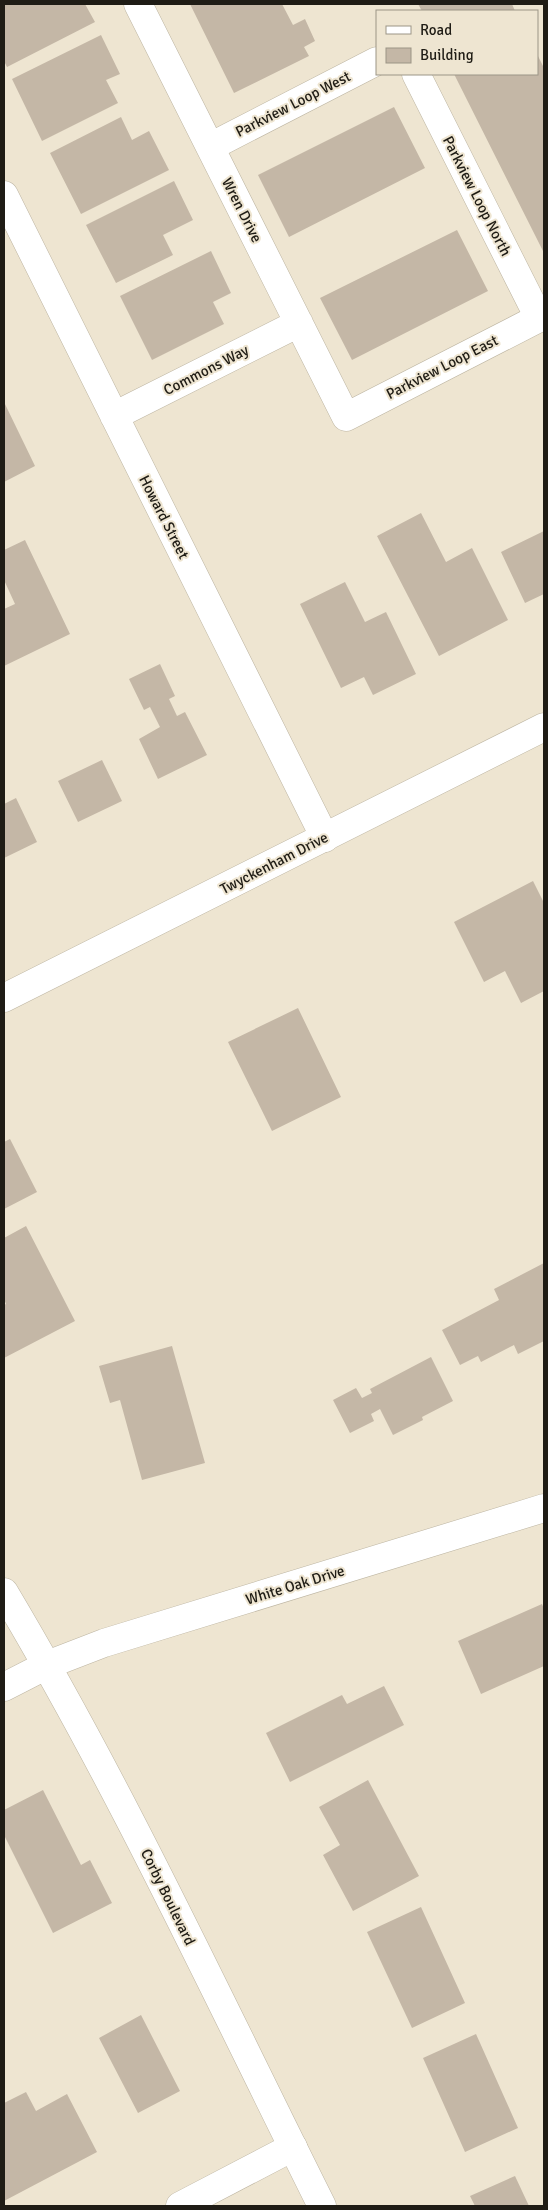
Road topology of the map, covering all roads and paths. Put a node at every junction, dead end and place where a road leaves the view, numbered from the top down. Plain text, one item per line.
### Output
1 (138, 4) edge
2 (376, 62) edge
3 (417, 75) edge
4 (210, 147) junction
5 (4, 195) edge
6 (539, 318) joint
7 (299, 323) junction
8 (114, 416) junction
9 (346, 417) joint
10 (544, 727) edge
11 (325, 838) junction
12 (4, 998) edge
13 (544, 1508) edge
14 (4, 1592) edge
15 (47, 1665) junction
16 (4, 1686) edge
17 (293, 2147) junction
18 (180, 2206) edge
19 (322, 2206) edge

1 - 4 street, Wren Drive
2 - 4 street, Parkview Loop West
3 - 6 street, Parkview Loop North
4 - 7 street, Wren Drive
5 - 8 street, Howard Street
6 - 9 street, Parkview Loop East
7 - 8 street, Commons Way
7 - 9 street, Wren Drive
8 - 11 street, Howard Street
10 - 11 street, Twyckenham Drive
11 - 12 street, Twyckenham Drive
13 - 15 street, White Oak Drive
14 - 15 street, Corby Boulevard
15 - 16 street, White Oak Drive
15 - 17 street, Corby Boulevard
17 - 18 street
17 - 19 street, Corby Boulevard

